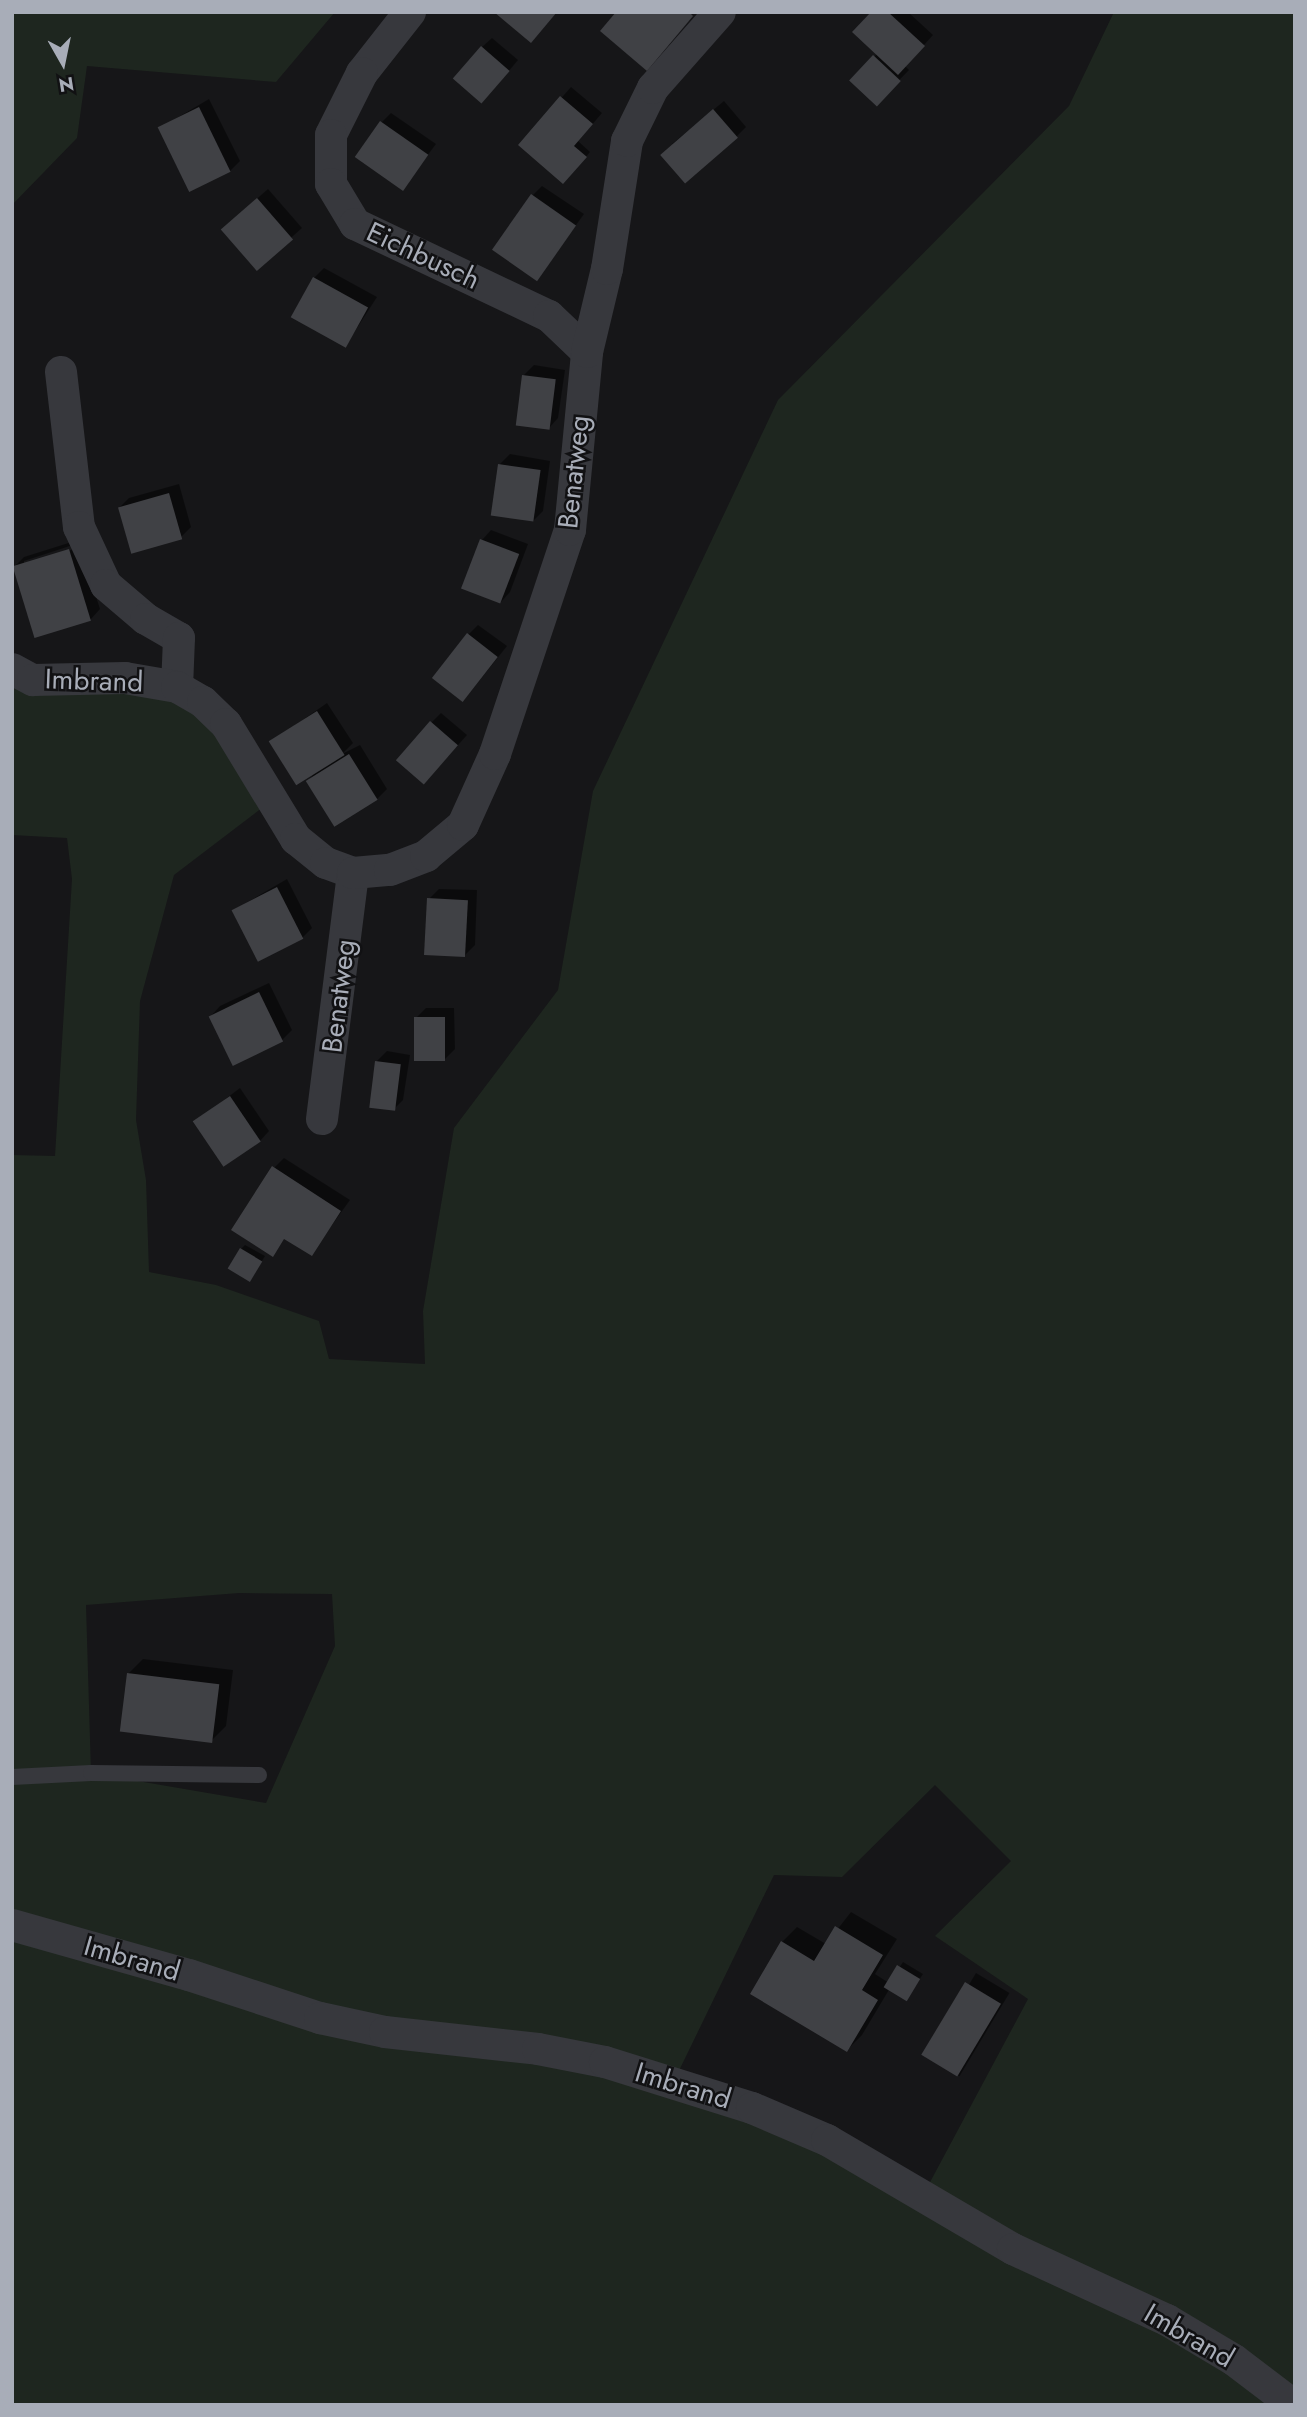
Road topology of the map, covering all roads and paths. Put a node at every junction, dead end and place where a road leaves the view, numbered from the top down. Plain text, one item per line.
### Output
1 (410, 12) edge
2 (720, 12) edge
3 (587, 352) junction
4 (61, 372) dead end
5 (12, 669) edge
6 (177, 687) junction
7 (353, 873) junction
8 (322, 1119) dead end
9 (259, 1775) dead end
10 (12, 1777) edge
11 (12, 1926) edge
12 (1293, 2405) edge

1 - 3 street, Eichbusch
2 - 3 street, Benatweg
3 - 7 street, Benatweg
4 - 6 street
5 - 6 street, Imbrand
6 - 7 street, Benatweg
7 - 8 street, Benatweg
9 - 10 lane
11 - 12 street, Imbrand

